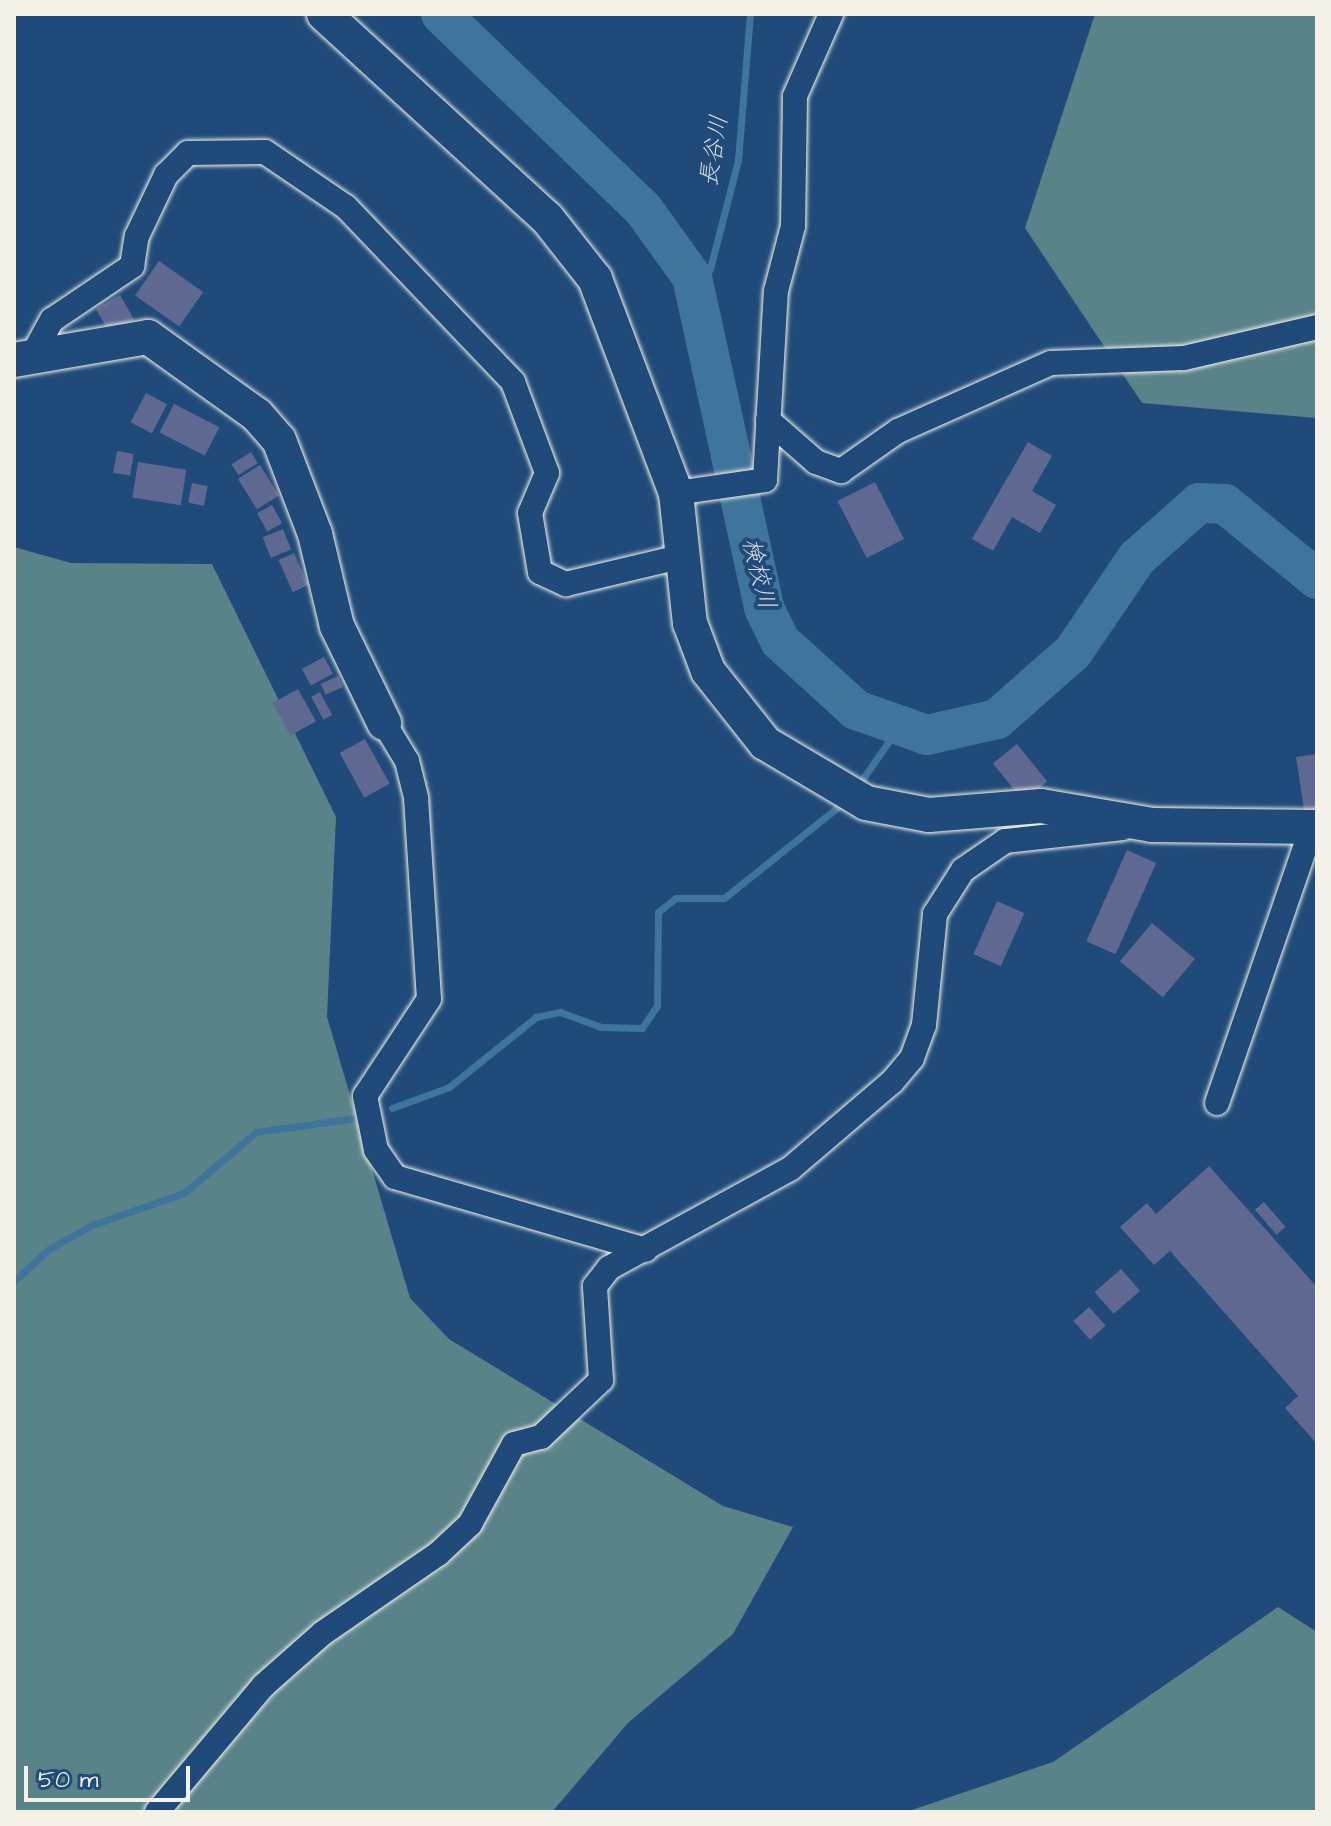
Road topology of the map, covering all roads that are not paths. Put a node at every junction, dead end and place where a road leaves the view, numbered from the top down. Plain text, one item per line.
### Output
1 (324, 14) edge
2 (831, 14) edge
3 (1317, 327) edge
4 (24, 357) edge
5 (768, 420) junction
6 (690, 491) junction
7 (679, 557) junction
8 (384, 723) joint
9 (1152, 825) junction
10 (1315, 827) edge
11 (1217, 1103) dead end
12 (646, 1250) junction
13 (157, 1812) edge

1 - 6 street
2 - 5 street
3 - 5 street
4 - 7 street
4 - 8 street
5 - 6 street
6 - 7 street
7 - 9 street
8 - 12 street
9 - 10 street
9 - 12 street
10 - 11 street
12 - 13 street

